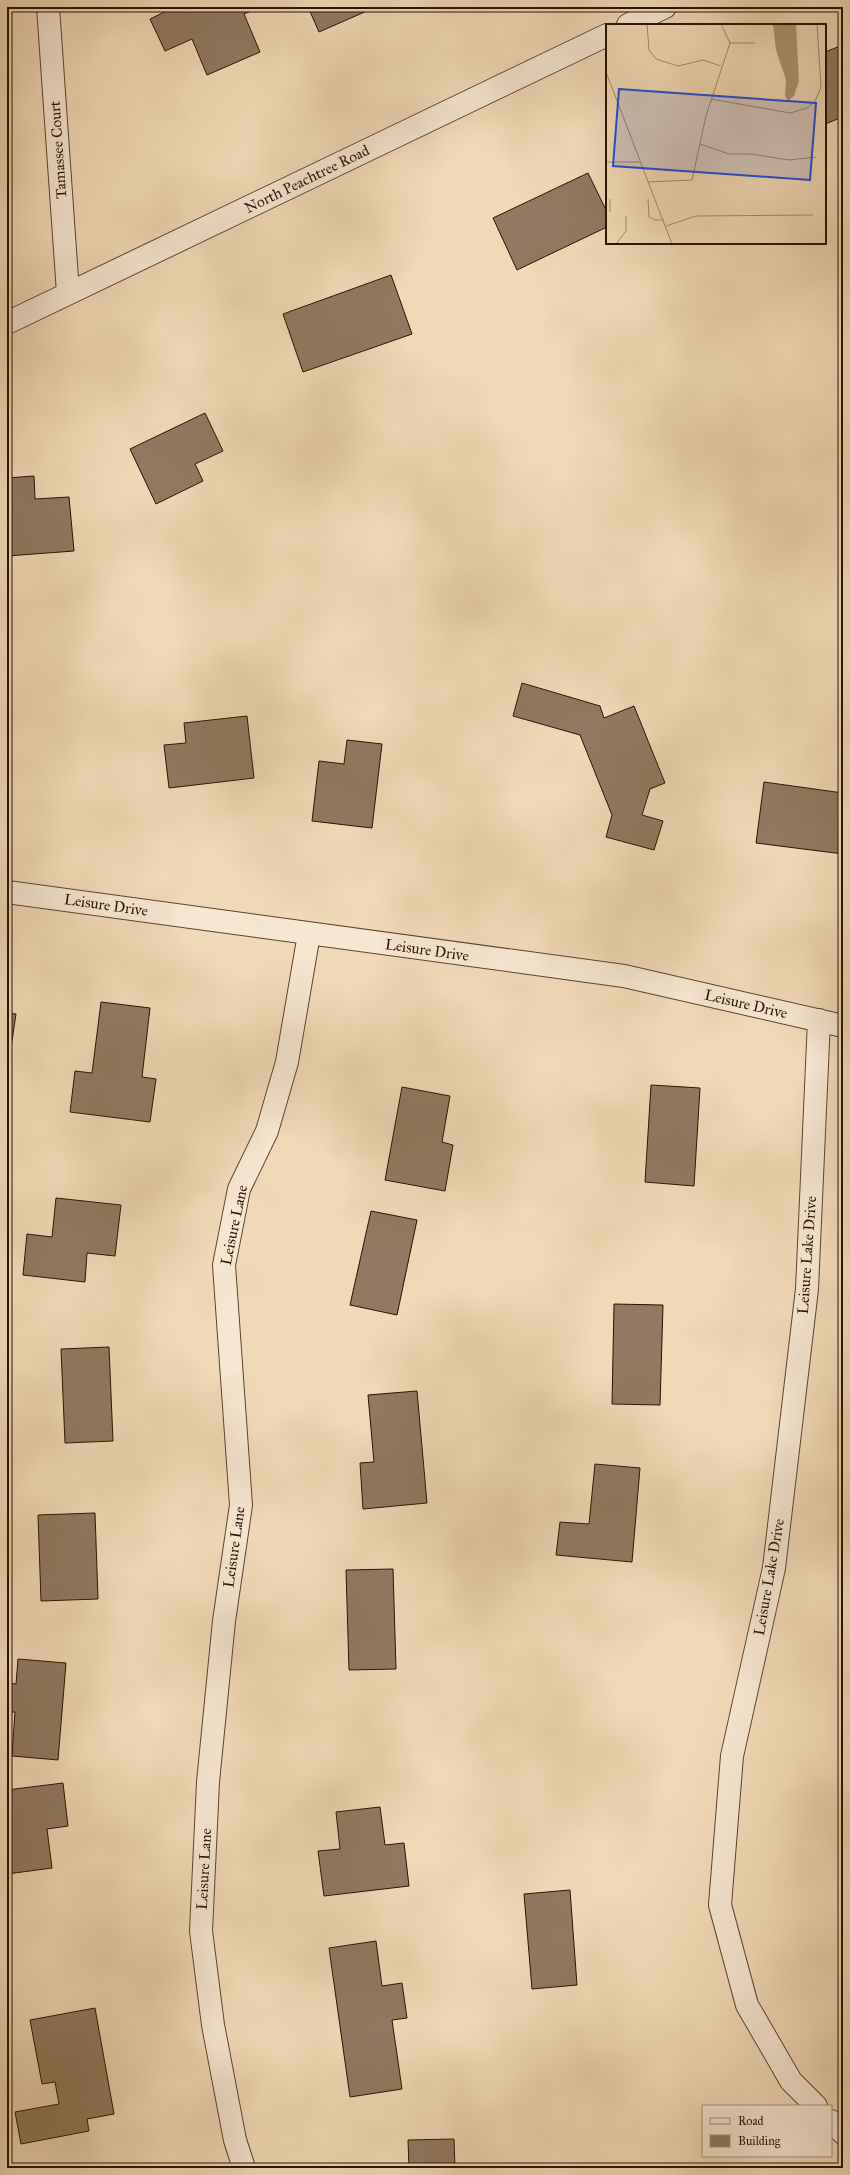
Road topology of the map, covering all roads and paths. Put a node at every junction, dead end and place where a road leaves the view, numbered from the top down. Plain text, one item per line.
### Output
1 (48, 7) edge
2 (665, 7) edge
3 (630, 24) edge
4 (606, 35) edge
5 (68, 293) junction
6 (7, 323) edge
7 (7, 892) edge
8 (309, 934) junction
9 (818, 1020) junction
10 (843, 1026) edge
11 (815, 2105) edge
12 (832, 2122) edge
13 (843, 2133) edge
14 (244, 2168) edge

1 - 5 street, Tamassee Court
2 - 3 street
4 - 5 street, North Peachtree Road
5 - 6 street, North Peachtree Road
7 - 8 street, Leisure Drive
8 - 9 street, Leisure Drive
8 - 14 street, Leisure Lane
9 - 10 street, Leisure Drive
9 - 11 street, Leisure Lake Drive
12 - 13 street

